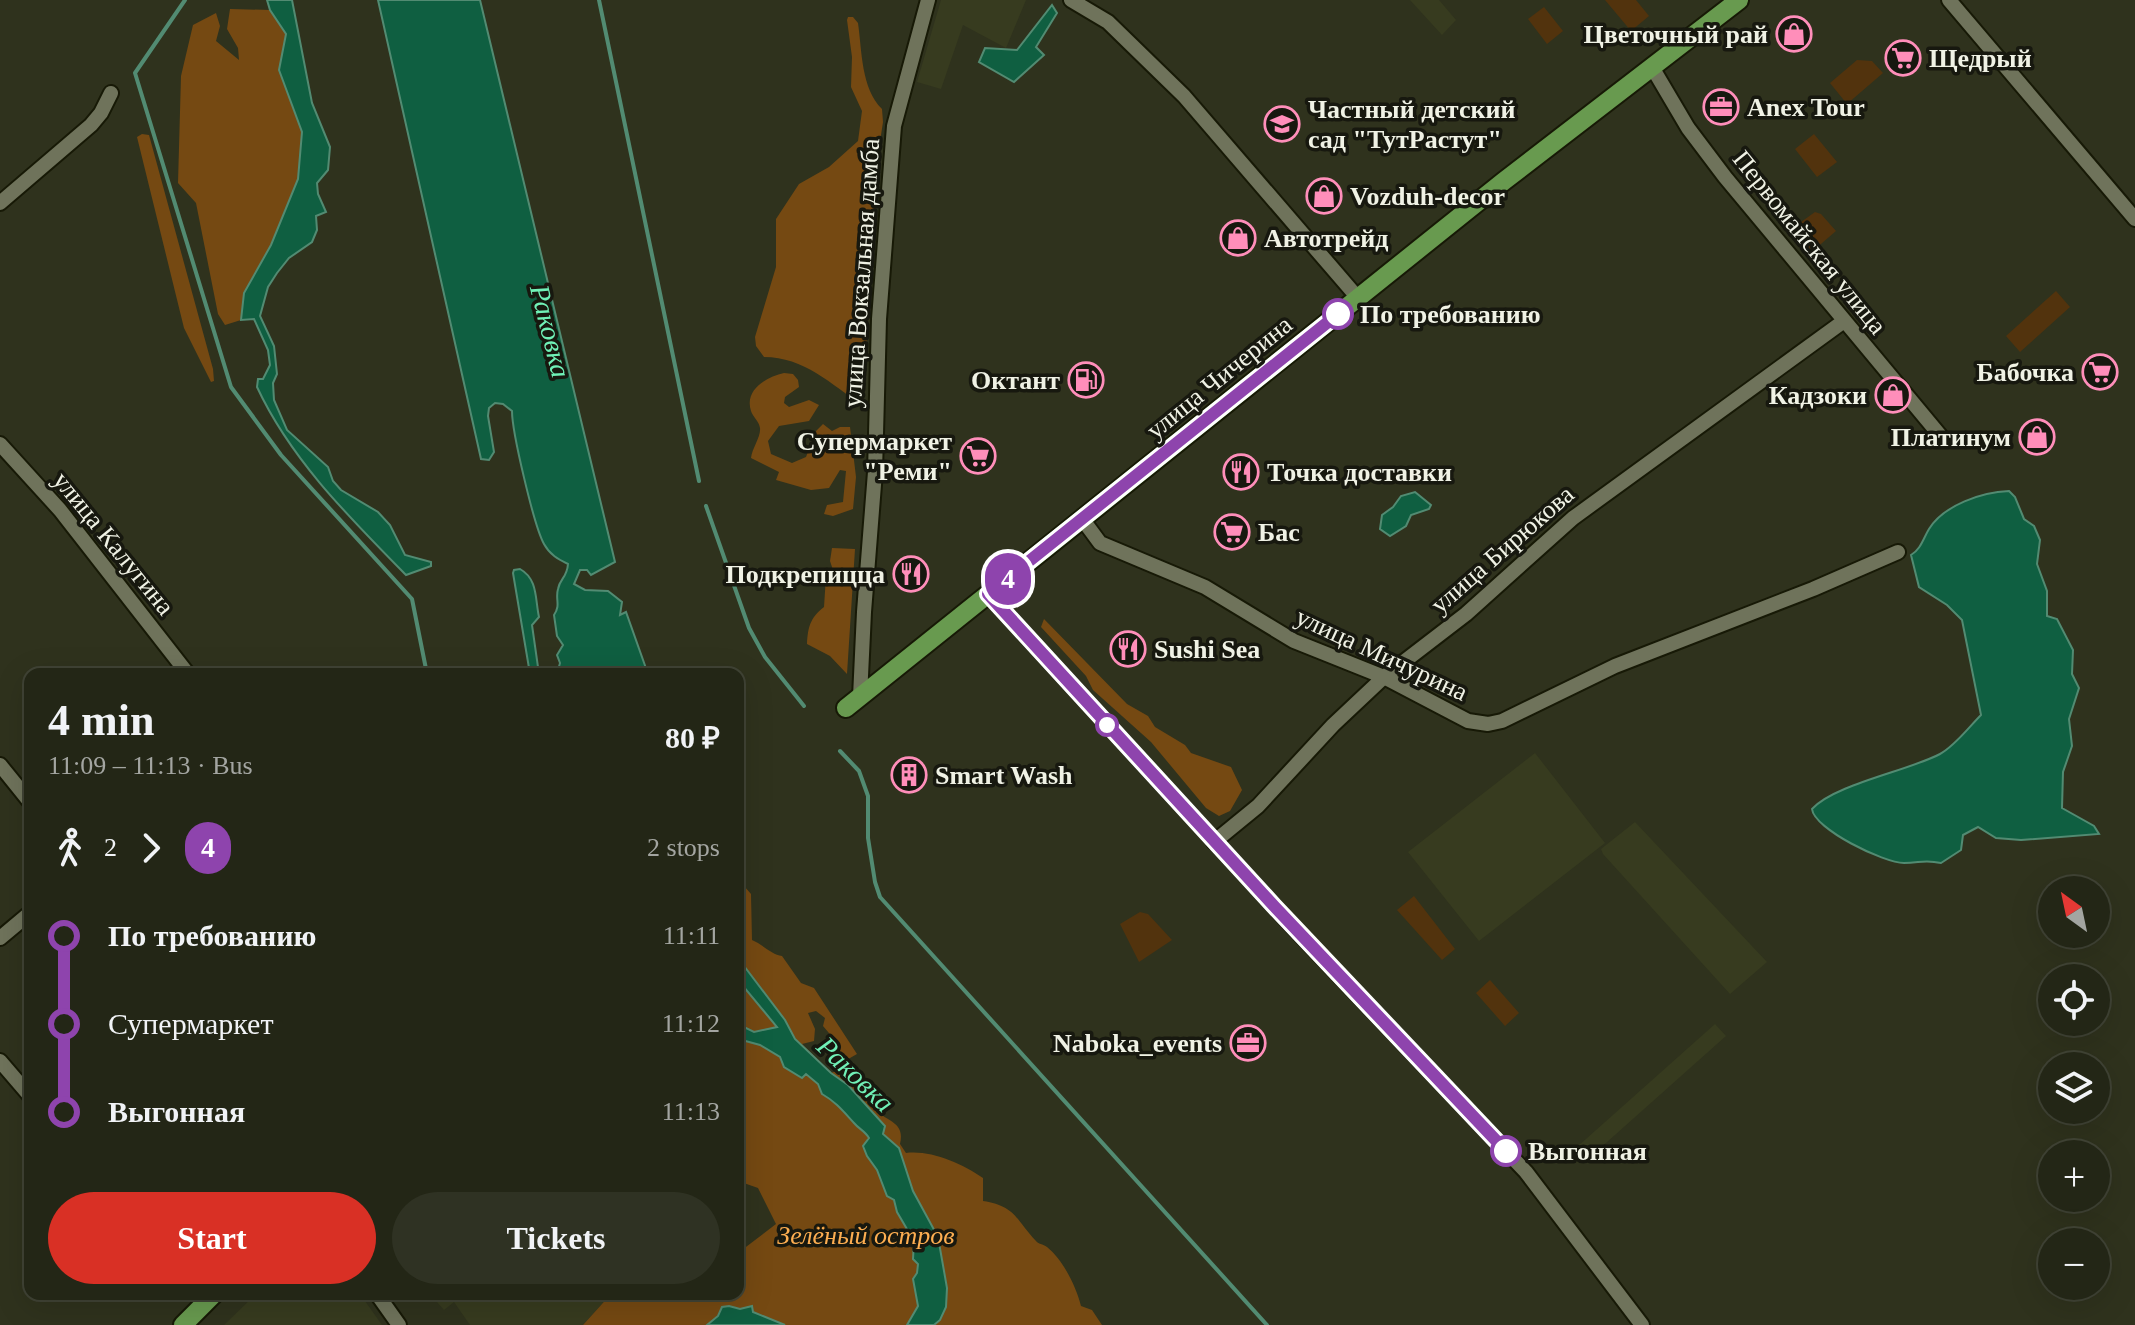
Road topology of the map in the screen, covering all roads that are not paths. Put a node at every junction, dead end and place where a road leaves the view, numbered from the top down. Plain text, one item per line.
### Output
1 (928, 0) edge
2 (1071, 0) edge
3 (1739, 0) edge
4 (1949, 0) edge
5 (1652, 67) junction
6 (111, 93) dead end
7 (0, 203) edge
8 (2135, 219) edge
9 (1358, 298) junction
10 (1844, 321) junction
11 (1943, 439) dead end
12 (0, 444) edge
13 (1083, 520) junction
14 (1898, 552) dead end
15 (988, 594) junction
16 (183, 668) edge
17 (1384, 677) junction
18 (853, 702) joint
19 (0, 765) edge
20 (24, 795) edge
21 (1214, 842) junction
22 (24, 918) edge
23 (0, 938) edge
24 (0, 1061) edge
25 (24, 1089) edge
26 (204, 1300) edge
27 (381, 1300) edge
28 (183, 1325) edge
29 (399, 1325) edge
30 (1642, 1325) edge

1 - 18 street, улица Вокзальная дамба
2 - 9 street
3 - 5 main road, улица Чичерина
4 - 8 street
5 - 9 main road, улица Чичерина
5 - 10 street, Первомайская улица
6 - 7 street
9 - 13 main road, улица Чичерина
10 - 11 street, Первомайская улица
10 - 17 street, улица Бирюкова
12 - 16 street, улица Калугина
13 - 15 main road, улица Чичерина
13 - 17 street, улица Мичурина
14 - 17 street, улица Мичурина
15 - 18 main road, улица Чичерина
15 - 21 street
17 - 21 street, улица Бирюкова
19 - 20 street
21 - 30 street
22 - 23 street
24 - 25 street
26 - 28 main road
27 - 29 street

